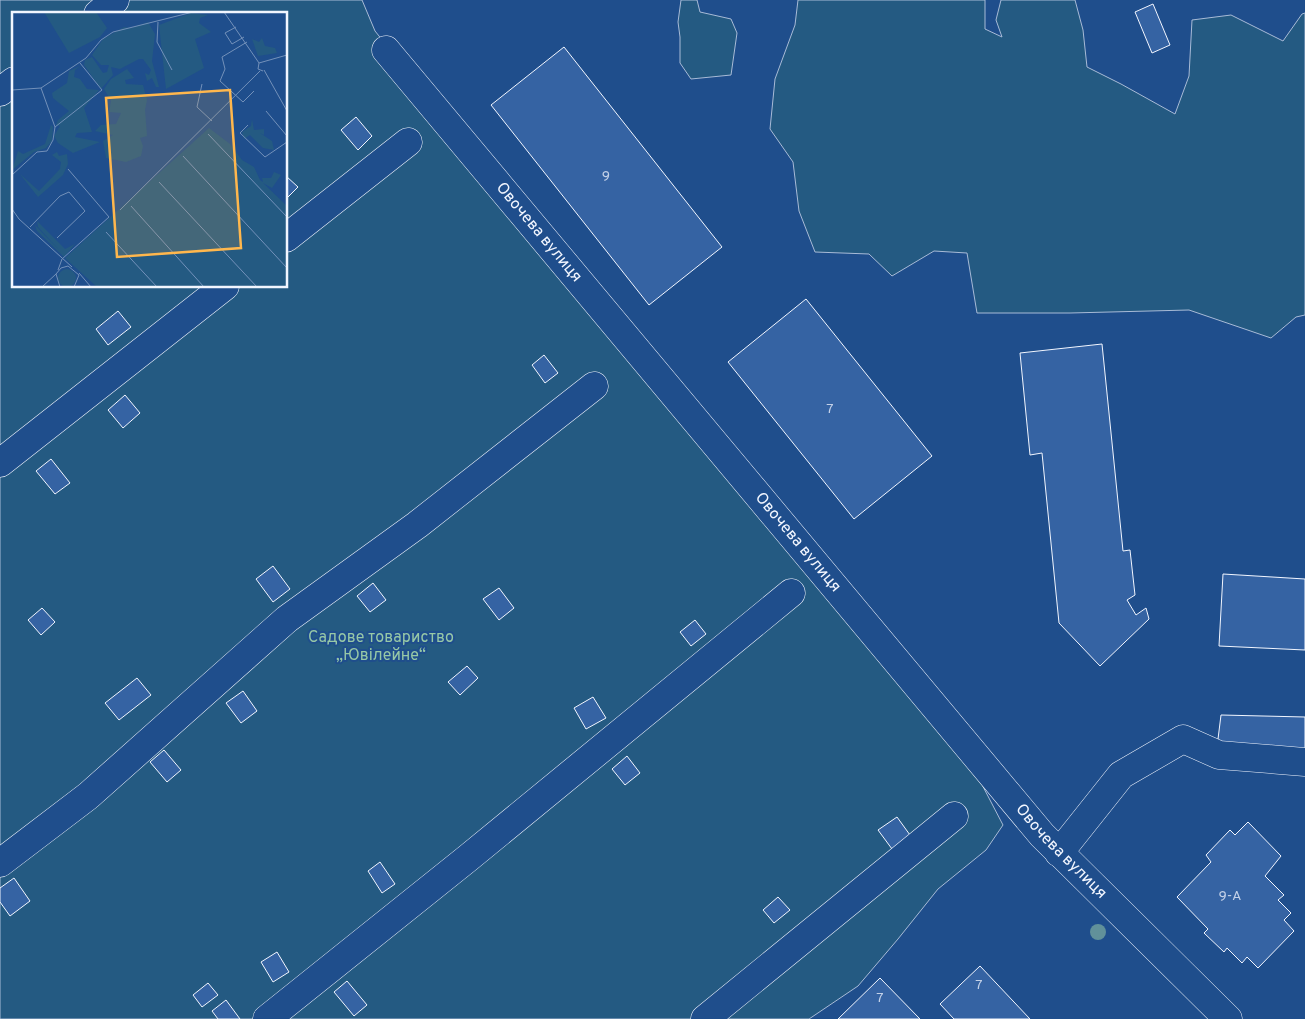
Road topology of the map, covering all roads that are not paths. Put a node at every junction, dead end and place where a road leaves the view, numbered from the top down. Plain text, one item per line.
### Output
1 (115, 0) edge
2 (100, 12) edge
3 (386, 50) dead end
4 (12, 83) edge
5 (0, 92) edge
6 (408, 142) dead end
7 (288, 236) edge
8 (222, 288) edge
9 (594, 386) dead end
10 (0, 463) edge
11 (790, 593) dead end
12 (1305, 762) edge
13 (954, 816) dead end
14 (1059, 852) junction
15 (0, 863) edge
16 (267, 1019) edge
17 (705, 1019) edge
18 (1228, 1019) edge

1 - 2 street
3 - 14 street, Овочева вулиця
4 - 5 street
6 - 7 street
8 - 10 street
9 - 15 street
11 - 16 street
12 - 14 street
13 - 17 street
14 - 18 street, Овочева вулиця

